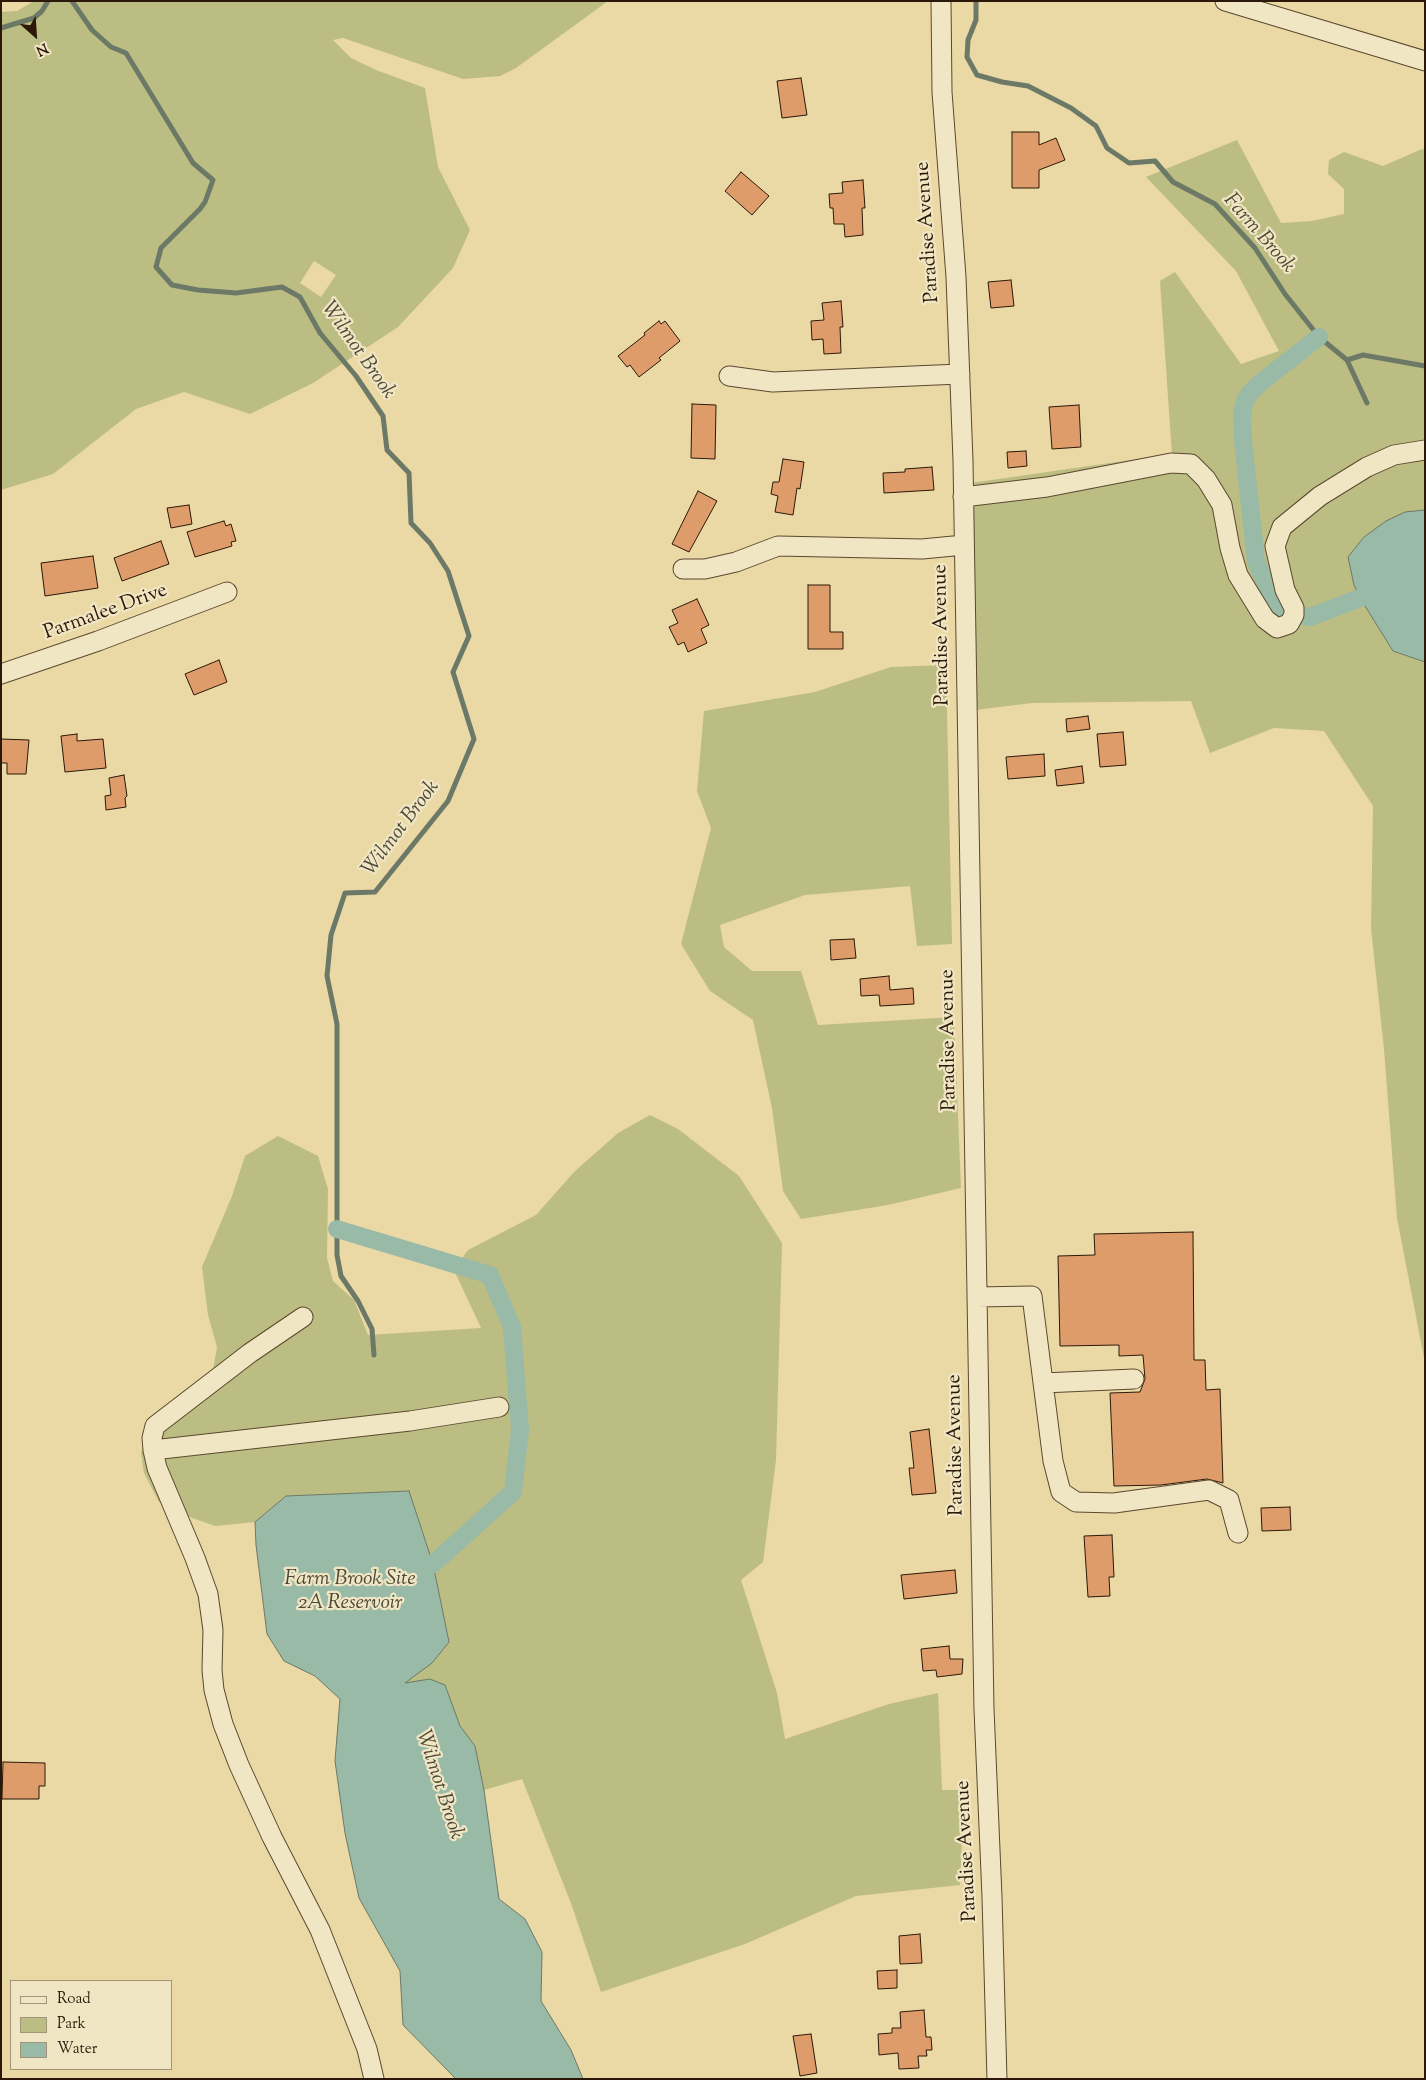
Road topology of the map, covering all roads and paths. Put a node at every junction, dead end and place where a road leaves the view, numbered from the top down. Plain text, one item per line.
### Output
1 (941, 1) edge
2 (1225, 1) edge
3 (1425, 61) edge
4 (960, 374) junction
5 (728, 376) dead end
6 (1425, 450) edge
7 (963, 497) junction
8 (964, 545) junction
9 (683, 569) dead end
10 (227, 592) dead end
11 (1, 674) edge
12 (977, 1297) junction
13 (303, 1317) dead end
14 (1134, 1379) dead end
15 (1043, 1383) junction
16 (499, 1407) dead end
17 (153, 1450) junction
18 (1238, 1533) dead end
19 (374, 2079) edge
20 (997, 2079) edge

1 - 4 street, Paradise Avenue
2 - 3 street
4 - 5 street
4 - 7 street, Paradise Avenue
6 - 7 street
7 - 8 street, Paradise Avenue
8 - 9 street
8 - 12 street, Paradise Avenue
10 - 11 street, Parmalee Drive
12 - 15 street
12 - 20 street, Paradise Avenue
13 - 17 street
14 - 15 street
15 - 18 street
16 - 17 street
17 - 19 street

